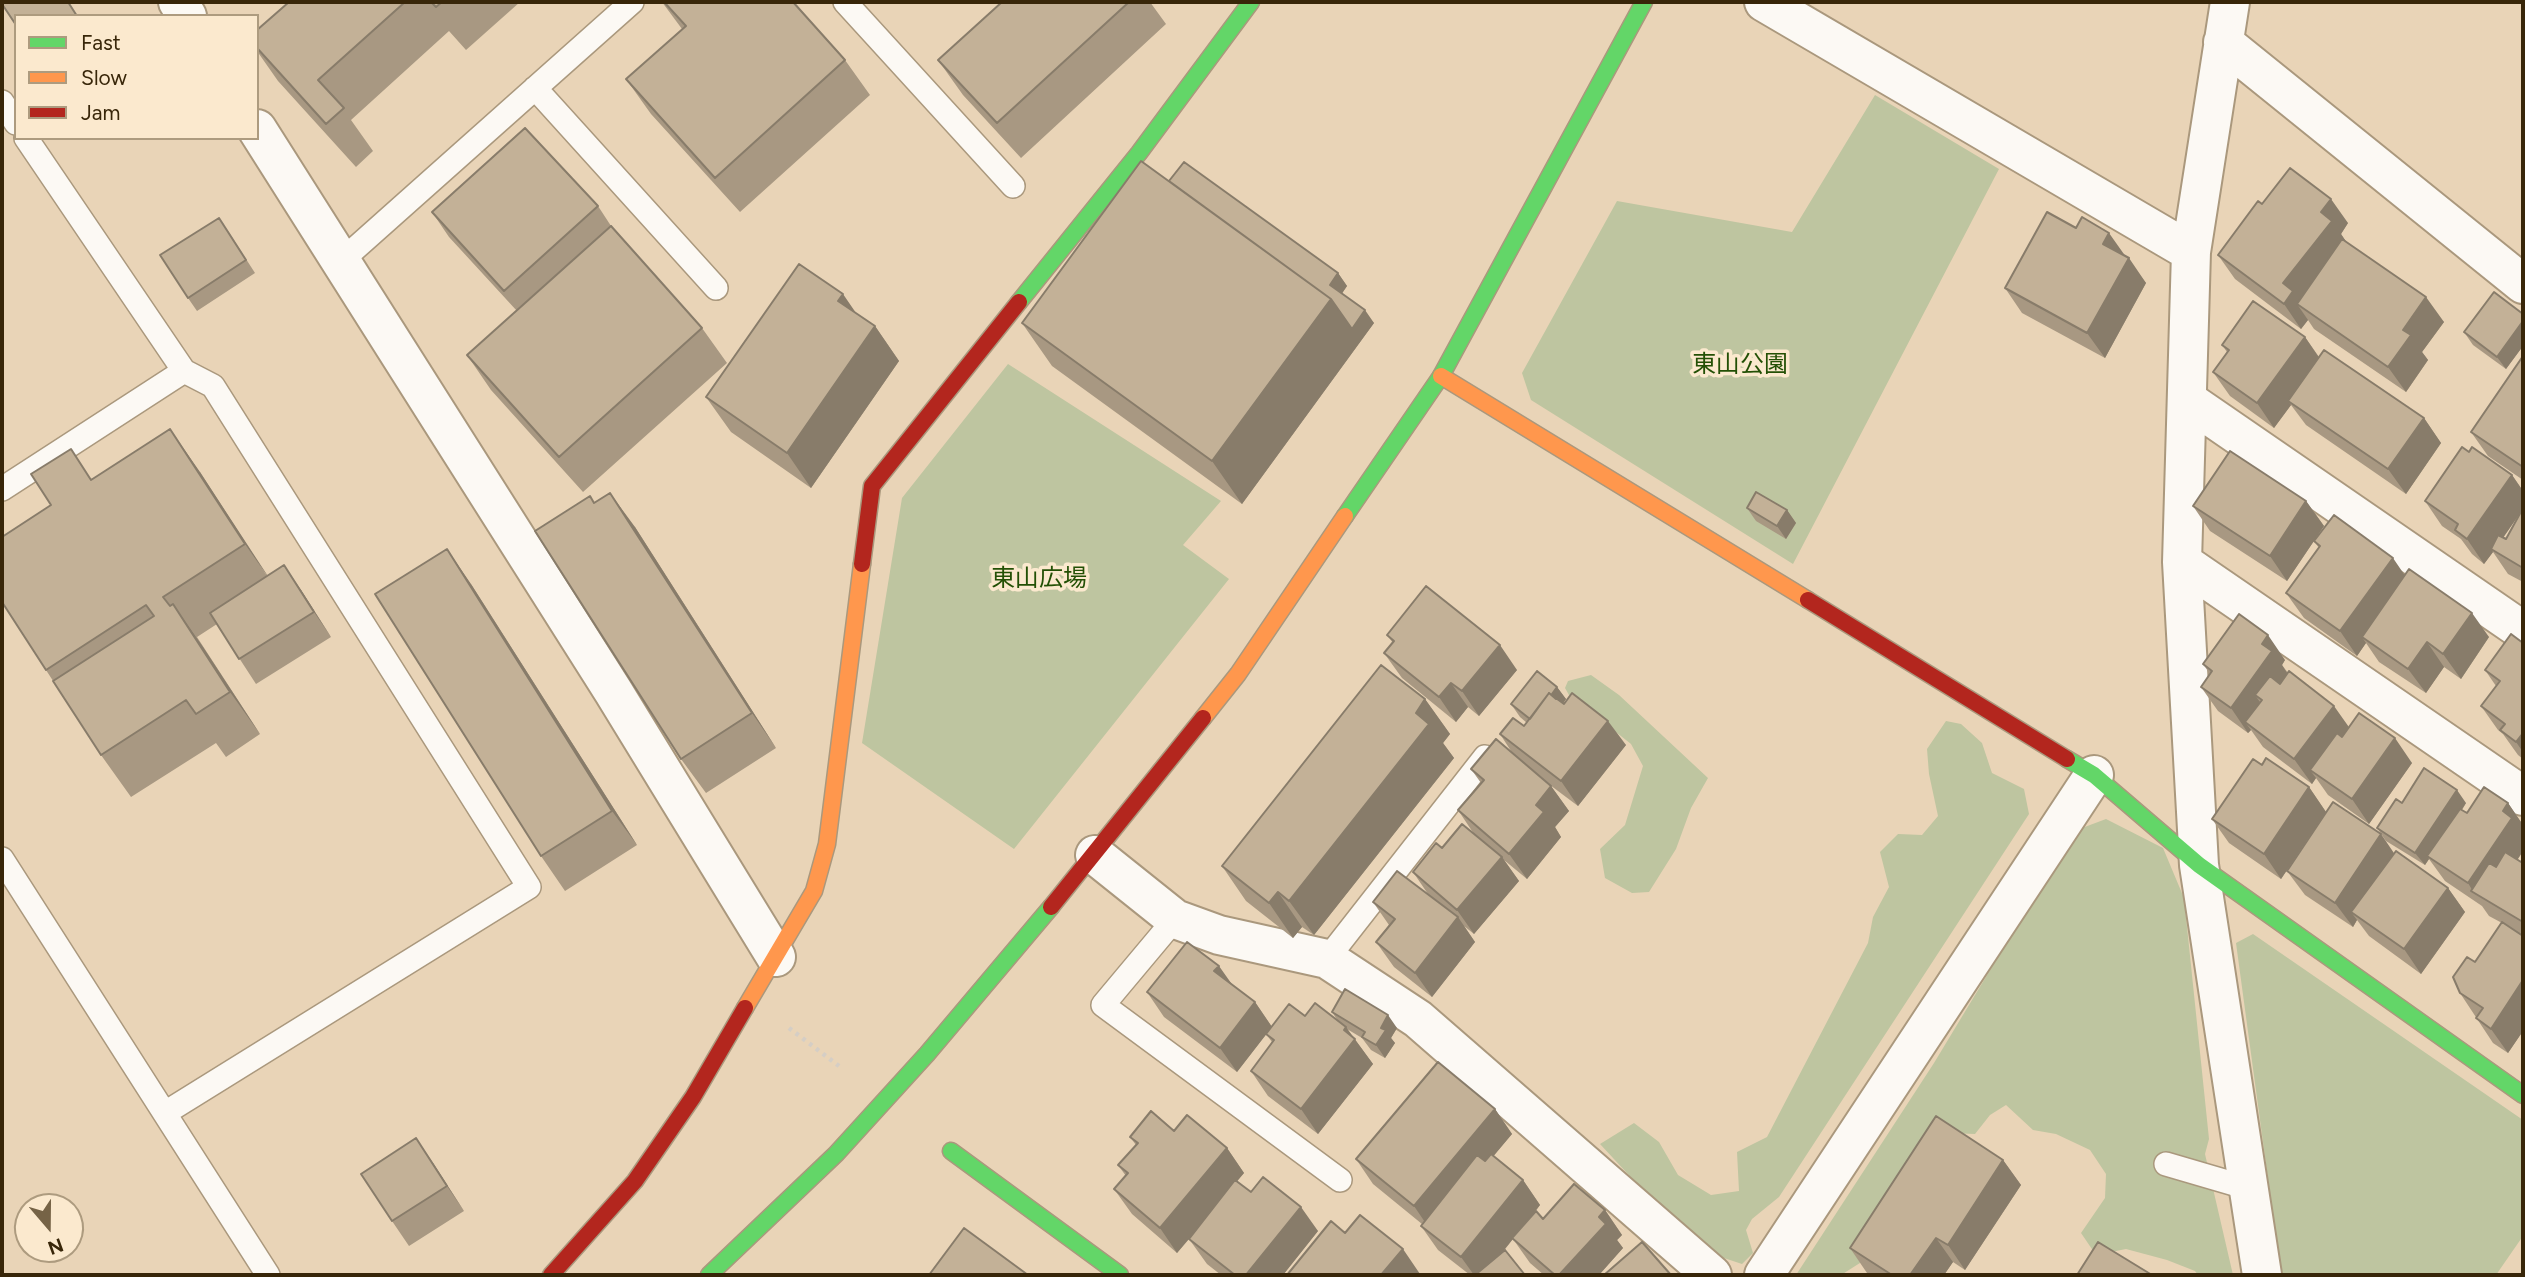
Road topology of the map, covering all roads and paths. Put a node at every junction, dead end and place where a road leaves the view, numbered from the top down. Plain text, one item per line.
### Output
1 (632, 2) edge
2 (845, 2) edge
3 (1251, 2) edge
4 (1643, 2) edge
5 (1764, 2) edge
6 (2230, 2) edge
7 (2224, 43) junction
8 (535, 89) junction
9 (2, 102) edge
10 (14, 120) edge
11 (259, 132) edge
12 (27, 140) edge
13 (1013, 186) dead end
14 (2191, 252) junction
15 (340, 262) junction
16 (2523, 284) edge
17 (716, 288) dead end
18 (184, 371) junction
19 (1441, 376) junction
20 (2187, 400) junction
21 (2, 489) edge
22 (2182, 562) junction
23 (2523, 631) edge
24 (1485, 757) edge
25 (2094, 775) junction
26 (2523, 796) edge
27 (1095, 855) junction
28 (2, 859) edge
29 (2199, 865) junction
30 (1175, 919) junction
31 (776, 957) junction
32 (1327, 959) junction
33 (752, 1000) junction
34 (839, 1066) dead end
35 (2523, 1096) edge
36 (165, 1113) junction
37 (951, 1151) dead end
38 (2166, 1164) dead end
39 (1340, 1180) dead end
40 (2248, 1188) junction
41 (268, 1275) edge
42 (551, 1275) edge
43 (709, 1275) edge
44 (1120, 1275) edge
45 (1712, 1275) edge
46 (1764, 1275) edge
47 (2262, 1275) edge

1 - 8 lane
2 - 13 lane
3 - 31 street
4 - 19 street
5 - 14 street
6 - 7 street
7 - 14 street
7 - 16 street
8 - 15 lane
8 - 17 lane
9 - 10 lane
11 - 15 street
12 - 18 lane
14 - 20 street
15 - 31 street
18 - 21 lane
18 - 36 lane
19 - 25 street
19 - 27 street
20 - 22 street
20 - 23 street
22 - 26 street
22 - 29 street
24 - 32 lane
25 - 29 street
25 - 46 street
27 - 30 street
27 - 43 street
28 - 36 lane
29 - 35 street
29 - 40 street
30 - 32 street
30 - 39 lane
31 - 33 street
32 - 45 street
33 - 34 path
33 - 42 street
36 - 41 lane
37 - 44 street
38 - 40 lane
40 - 47 street

